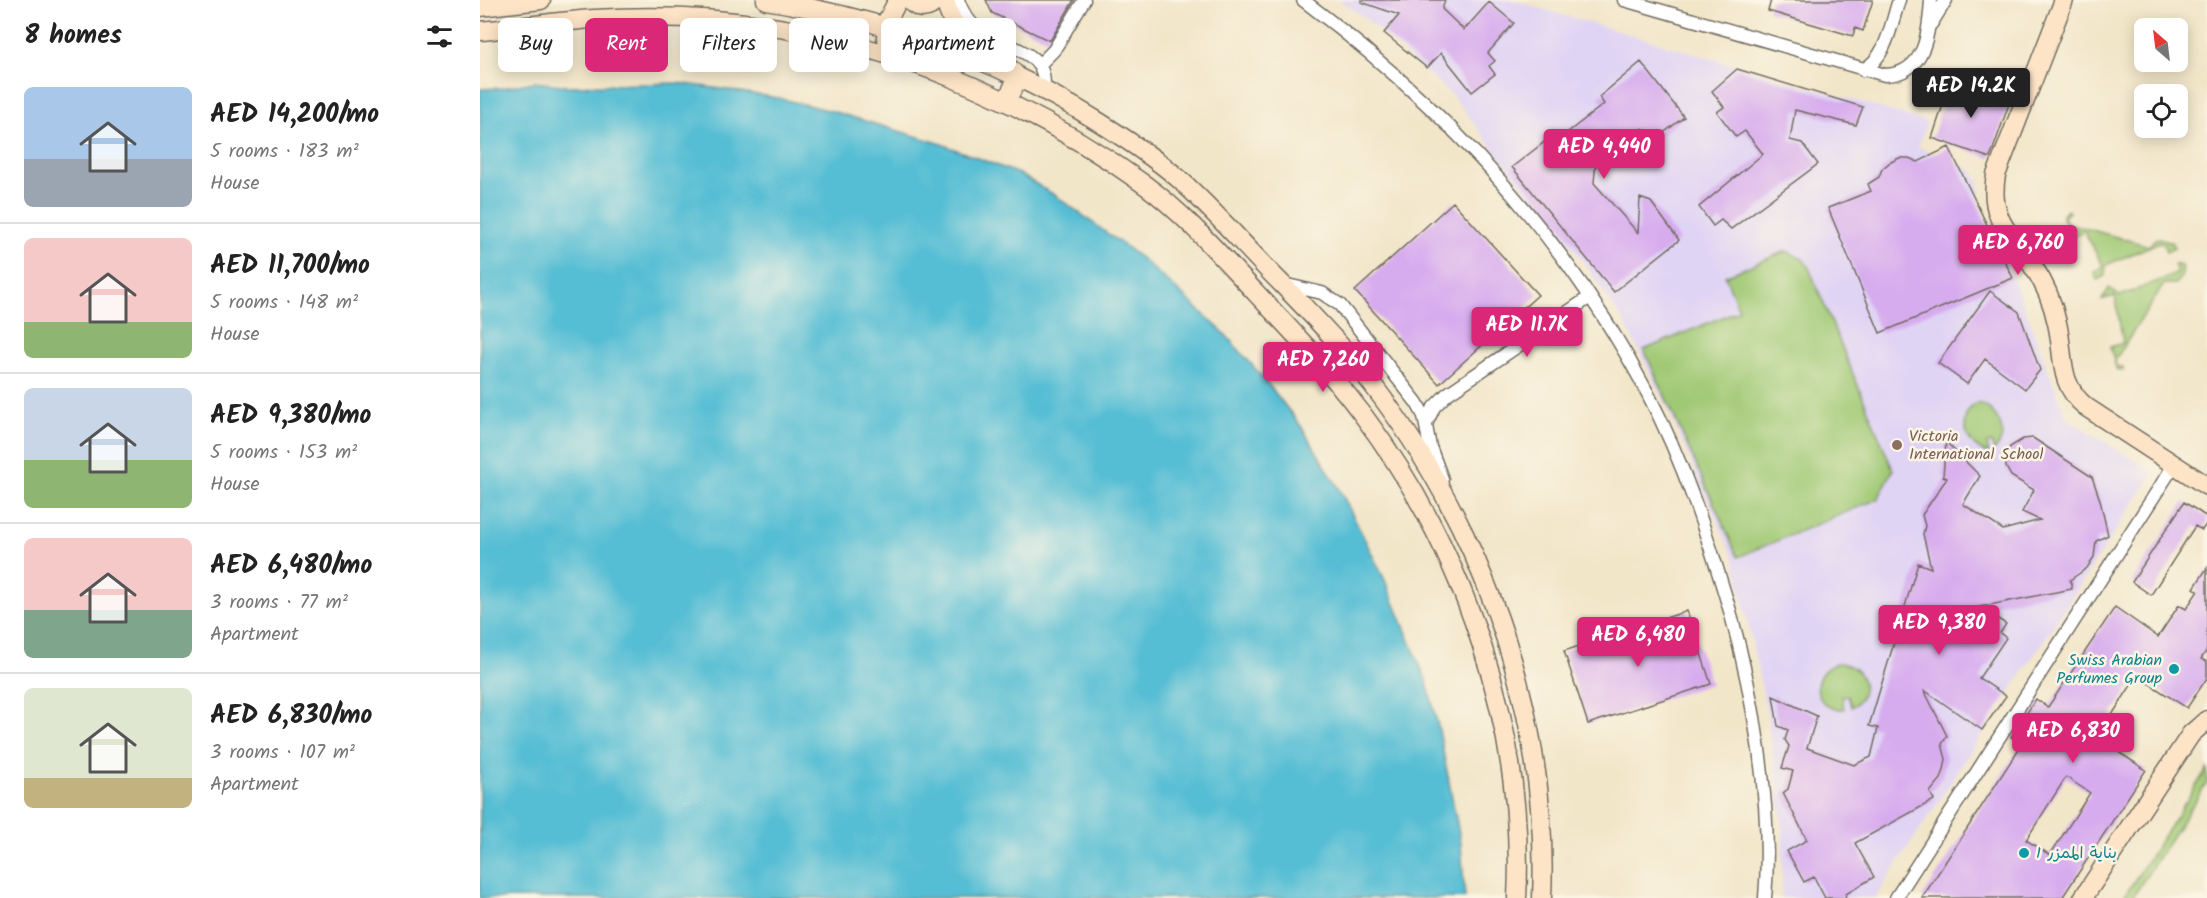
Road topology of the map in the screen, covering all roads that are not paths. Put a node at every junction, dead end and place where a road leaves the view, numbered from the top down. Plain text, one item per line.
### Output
1 (541, 0) edge
2 (766, 0) edge
3 (898, 0) edge
4 (910, 0) edge
5 (937, 0) edge
6 (945, 0) edge
7 (958, 0) edge
8 (1084, 0) edge
9 (1303, 0) edge
10 (1624, 0) edge
11 (1899, 0) edge
12 (1931, 0) edge
13 (1946, 0) edge
14 (2064, 0) edge
15 (480, 7) edge
16 (888, 18) edge
17 (881, 25) edge
18 (1929, 28) junction
19 (480, 31) edge
20 (881, 53) edge
21 (1040, 64) junction
22 (1863, 70) junction
23 (936, 72) edge
24 (1006, 72) edge
25 (1018, 77) junction
26 (1043, 90) junction
27 (1006, 102) junction
28 (1281, 284) junction
29 (1590, 297) junction
30 (1447, 394) junction
31 (1413, 396) junction
32 (1425, 424) junction
33 (2174, 465) junction
34 (2207, 486) edge
35 (1449, 504) junction
36 (2207, 720) edge
37 (1517, 898) edge
38 (1542, 898) edge
39 (1765, 898) edge
40 (1896, 898) edge
41 (2083, 898) edge

1 - 15 main road
2 - 17 main road
3 - 16 main road
4 - 5 main road
6 - 25 main road
7 - 21 street
8 - 21 street
9 - 29 street
10 - 22 street
11 - 22 street
12 - 18 street
13 - 18 street
14 - 33 main road
18 - 22 street
19 - 20 main road
21 - 26 street
23 - 27 main road
24 - 25 main road
25 - 26 main road
25 - 27 main road
26 - 28 main road
27 - 37 main road
28 - 31 street
28 - 35 main road
29 - 30 street
29 - 39 street
30 - 31 street
30 - 32 street
31 - 32 street
32 - 35 street
33 - 34 main road
33 - 40 street
35 - 38 main road
36 - 41 main road

